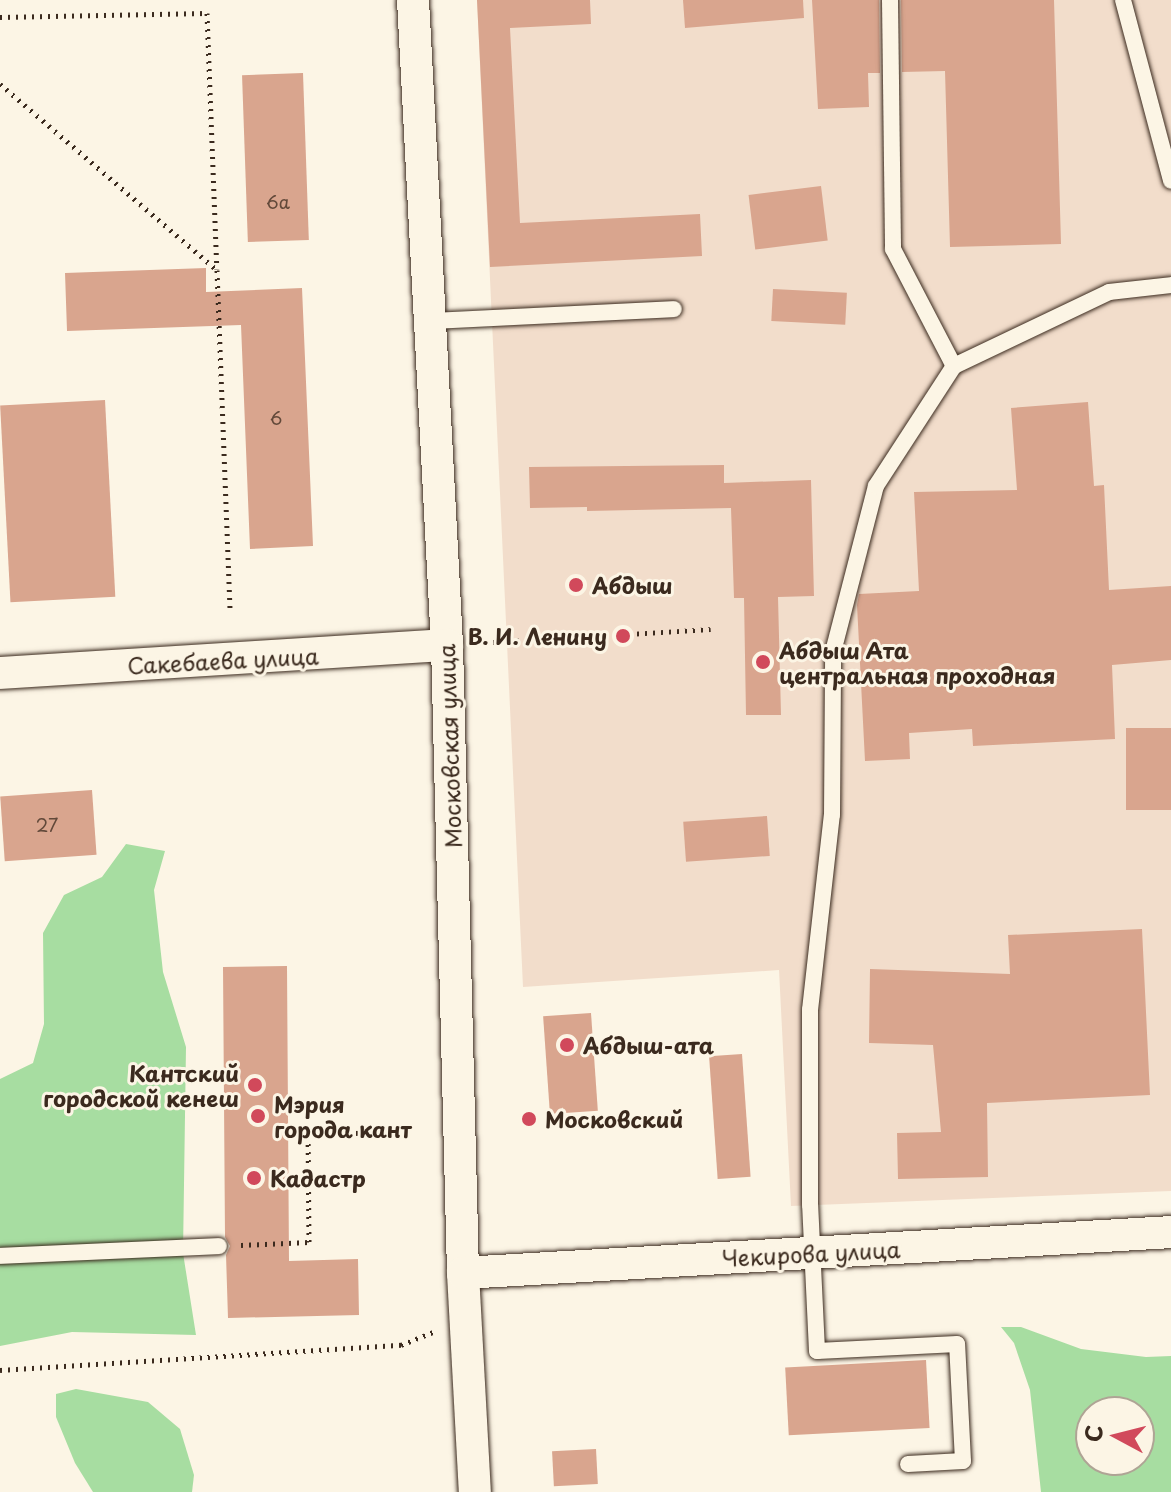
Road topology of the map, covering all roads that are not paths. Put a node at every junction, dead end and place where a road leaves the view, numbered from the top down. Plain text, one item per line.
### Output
1 (413, 0) edge
2 (890, 0) edge
3 (1123, 0) edge
4 (1171, 181) edge
5 (1171, 285) edge
6 (674, 309) dead end
7 (430, 321) junction
8 (954, 366) junction
9 (447, 645) junction
10 (0, 673) edge
11 (1167, 1241) edge
12 (219, 1246) road end
13 (812, 1254) junction
14 (0, 1256) edge
15 (463, 1273) junction
16 (908, 1464) dead end
17 (475, 1492) edge

1 - 7 street, Московская улица
2 - 8 lane
3 - 4 lane
5 - 8 lane
6 - 7 lane
7 - 9 street, Московская улица
8 - 13 lane
9 - 10 street, Сакебаева улица
9 - 15 street, Московская улица
11 - 13 street, Чекирова улица
12 - 14 lane
13 - 15 street, Чекирова улица
13 - 16 lane
15 - 17 street, Московская улица

